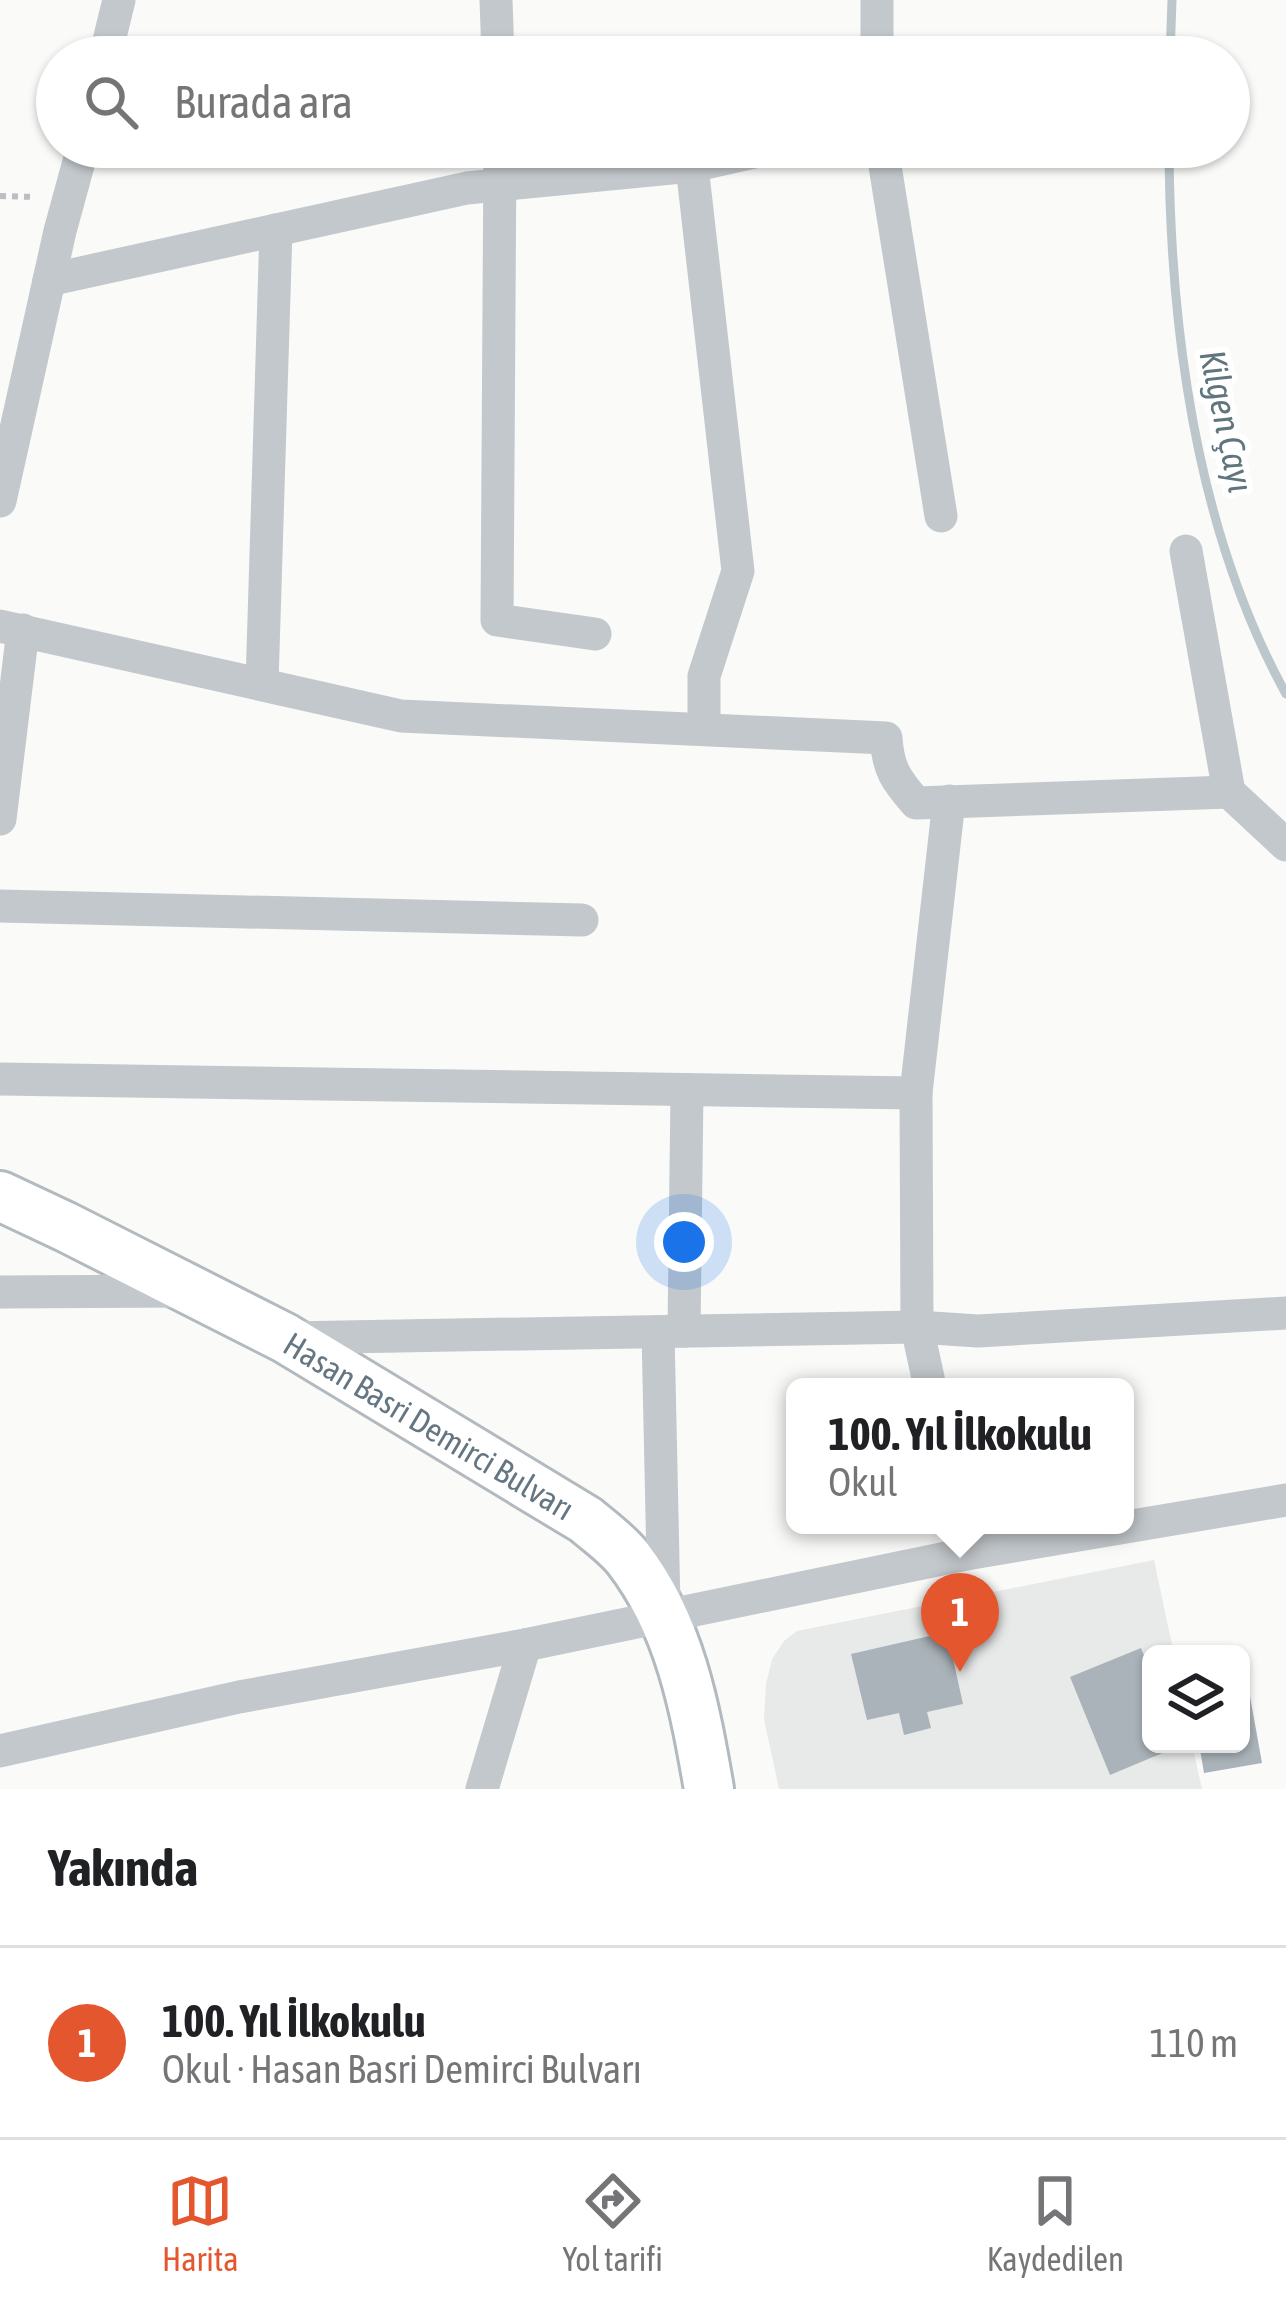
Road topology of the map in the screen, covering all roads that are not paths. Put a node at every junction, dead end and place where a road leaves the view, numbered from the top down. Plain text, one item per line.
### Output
1 (119, 0) edge
2 (496, 0) edge
3 (877, 0) edge
4 (110, 36) edge
5 (497, 36) edge
6 (878, 36) edge
7 (77, 168) edge
8 (501, 168) edge
9 (671, 168) edge
10 (692, 168) edge
11 (885, 168) edge
12 (501, 184) junction
13 (276, 230) junction
14 (49, 280) junction
15 (0, 501) edge
16 (941, 517) dead end
17 (1186, 551) dead end
18 (11, 628) edge
19 (596, 634) dead end
20 (262, 684) junction
21 (704, 728) junction
22 (1229, 792) junction
23 (949, 801) junction
24 (0, 819) edge
25 (1286, 845) edge
26 (0, 906) edge
27 (582, 920) dead end
28 (0, 1079) edge
29 (686, 1090) junction
30 (916, 1093) junction
31 (0, 1196) edge
32 (191, 1291) junction
33 (0, 1292) edge
34 (1286, 1313) edge
35 (917, 1328) junction
36 (671, 1331) junction
37 (285, 1338) junction
38 (928, 1378) edge
39 (1286, 1500) edge
40 (1134, 1518) edge
41 (1004, 1534) edge
42 (963, 1539) edge
43 (664, 1614) junction
44 (525, 1645) junction
45 (0, 1750) edge
46 (482, 1789) edge
47 (710, 1789) edge

1 - 4 street
2 - 5 street
3 - 6 street
7 - 14 street
8 - 12 street
9 - 12 street
10 - 21 street
11 - 16 street
12 - 13 street
12 - 19 street
13 - 14 street
13 - 20 street
14 - 15 street
17 - 22 street
18 - 20 street
18 - 24 street
20 - 21 street
21 - 23 street
22 - 23 street
22 - 25 street
23 - 30 street
26 - 27 street
28 - 29 street
29 - 30 street
29 - 36 street
30 - 35 street
31 - 32 main road, Hasan Basri Demirci Bulvarı
32 - 33 street
32 - 37 main road, Hasan Basri Demirci Bulvarı
34 - 35 street
35 - 36 street
35 - 38 street
36 - 37 street
36 - 43 street
37 - 43 main road, Hasan Basri Demirci Bulvarı
39 - 40 street
41 - 42 street
42 - 43 street
43 - 44 street
43 - 47 main road, Hasan Basri Demirci Bulvarı
44 - 45 street
44 - 46 street

